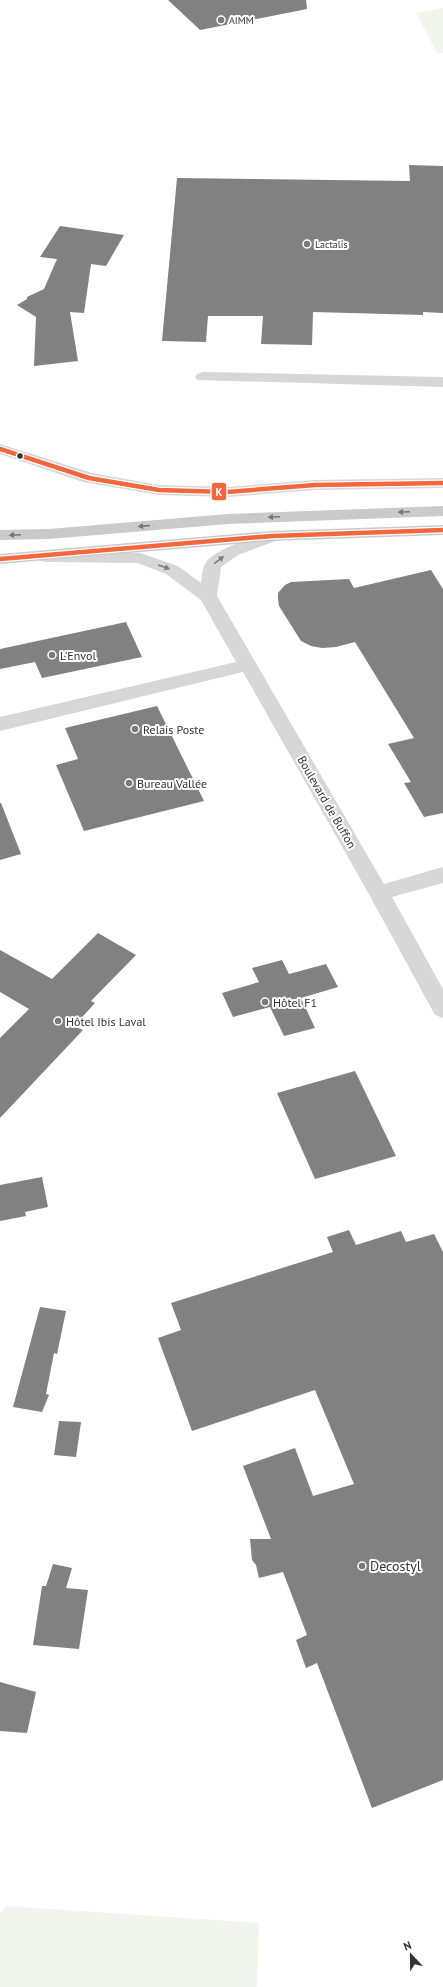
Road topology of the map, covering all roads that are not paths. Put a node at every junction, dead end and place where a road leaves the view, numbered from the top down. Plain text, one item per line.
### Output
1 (203, 377) dead end
2 (443, 382) edge
3 (0, 449) edge
4 (443, 483) edge
5 (443, 511) edge
6 (443, 530) edge
7 (0, 535) edge
8 (272, 536) junction
9 (7, 558) edge
10 (208, 596) junction
11 (248, 665) junction
12 (0, 724) edge
13 (443, 875) edge
14 (379, 893) junction
15 (443, 1009) edge

1 - 2 street
3 - 4 street
5 -> 7 main road
6 - 8 main road
8 - 9 main road
10 -> 8 street
9 -> 10 street
10 - 11 street, Boulevard de Buffon
11 - 12 street
11 - 14 street, Boulevard de Buffon
13 - 14 street
14 - 15 street, Boulevard de Buffon

